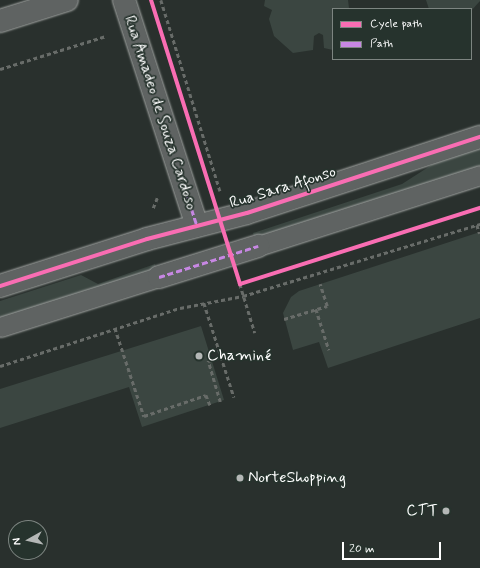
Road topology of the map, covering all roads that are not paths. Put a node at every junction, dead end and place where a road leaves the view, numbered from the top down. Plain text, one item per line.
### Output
1 (67, 0) edge
2 (124, 0) edge
3 (0, 21) edge
4 (480, 137) edge
5 (480, 175) edge
6 (198, 226) junction
7 (258, 246) joint
8 (159, 277) joint
9 (0, 286) edge
10 (0, 327) edge

1 - 3 street
2 - 6 street, Rua Amadeo de Souza Cardoso
4 - 6 street, Rua Sara Afonso
5 - 7 lane
6 - 9 street, Rua Sara Afonso
7 - 8 street
8 - 10 lane

